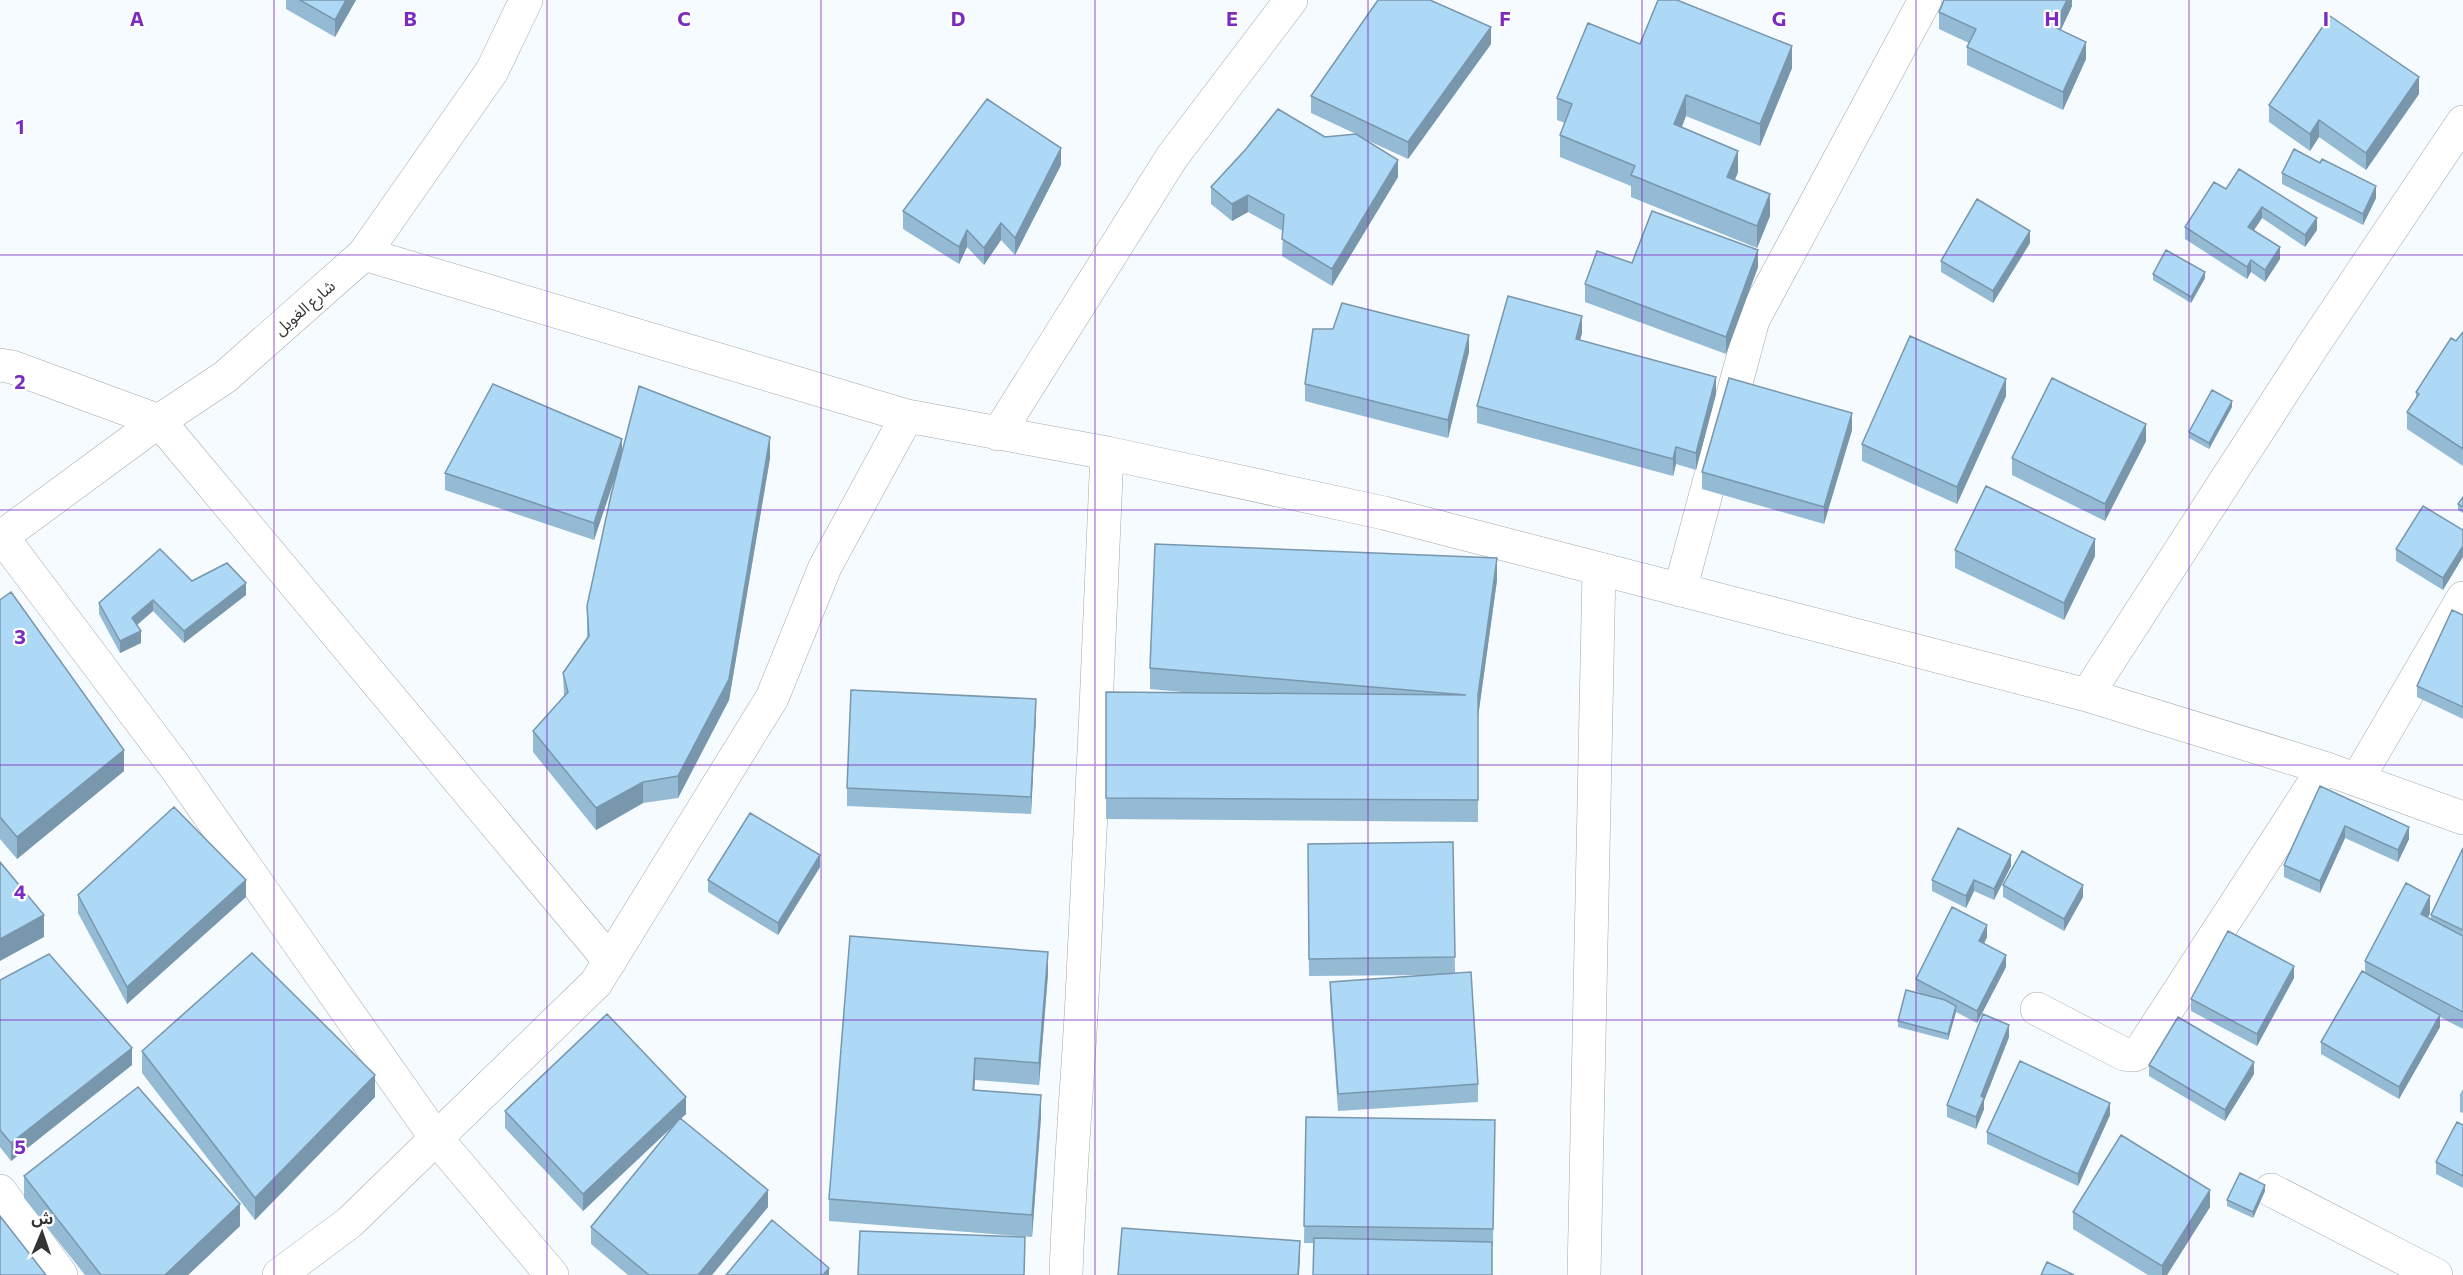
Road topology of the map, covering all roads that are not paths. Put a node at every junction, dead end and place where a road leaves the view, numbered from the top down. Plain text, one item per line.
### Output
1 (526, 0) edge
2 (1291, 0) edge
3 (1925, 0) edge
4 (2463, 122) edge
5 (364, 254) junction
6 (0, 365) edge
7 (907, 416) junction
8 (159, 421) junction
9 (998, 434) junction
10 (1107, 453) junction
11 (1, 538) edge
12 (1599, 569) junction
13 (1680, 590) junction
14 (2463, 598) edge
15 (2087, 695) junction
16 (2324, 768) junction
17 (2357, 780) junction
18 (2463, 818) edge
19 (610, 961) junction
20 (2037, 1009) dead end
21 (436, 1138) junction
22 (2271, 1190) dead end
23 (0, 1191) edge
24 (62, 1275) edge
25 (279, 1275) edge
26 (552, 1275) edge
27 (1066, 1275) edge
28 (1584, 1275) edge
29 (2436, 1275) edge

1 - 5 street, شارع الغويل
2 - 9 street
3 - 13 street
4 - 15 street
5 - 7 street
5 - 8 street, شارع الغويل
6 - 8 street
7 - 9 street
7 - 19 street
8 - 11 street, شارع الغويل
8 - 19 street
9 - 10 street
10 - 12 street
10 - 27 street
11 - 21 street
12 - 13 street
12 - 28 street
13 - 15 street
14 - 17 street
15 - 16 street
16 - 17 street
16 - 20 street
17 - 18 street
19 - 21 street
21 - 25 street
21 - 26 street
22 - 29 street
23 - 24 street

